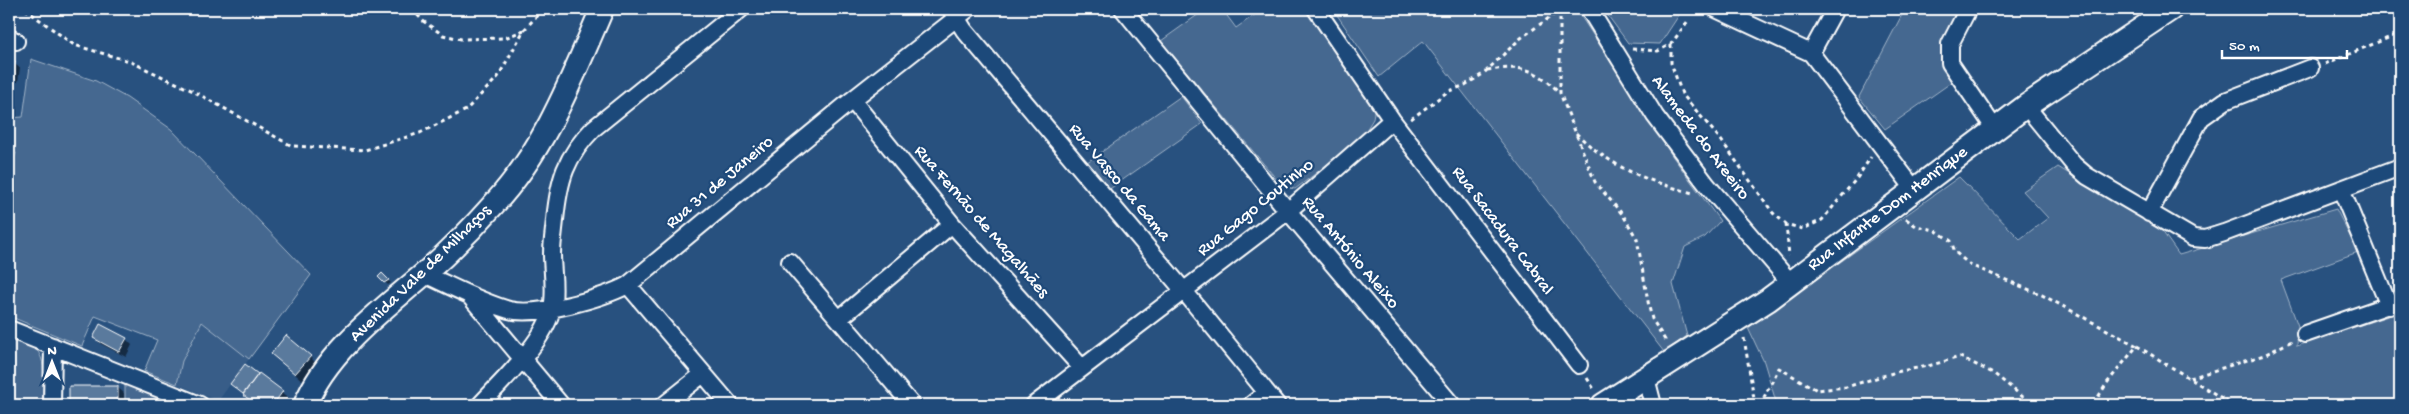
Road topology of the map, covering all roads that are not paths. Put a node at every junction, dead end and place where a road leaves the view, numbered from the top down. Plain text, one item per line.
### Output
1 (602, 9) edge
2 (741, 9) edge
3 (1123, 9) edge
4 (1316, 9) edge
5 (1589, 9) edge
6 (1716, 9) edge
7 (1835, 9) edge
8 (1968, 9) edge
9 (2171, 9) edge
10 (958, 12) edge
11 (1811, 53) junction
12 (2310, 68) road end
13 (852, 100) junction
14 (2026, 106) junction
15 (1396, 125) junction
16 (1995, 129) junction
17 (2400, 167) edge
18 (1914, 189) junction
19 (2341, 189) junction
20 (1288, 211) junction
21 (2149, 213) junction
22 (952, 224) junction
23 (790, 262) dead end
24 (424, 274) junction
25 (1790, 282) junction
26 (628, 285) junction
27 (1184, 291) junction
28 (468, 294) junction
29 (2394, 303) edge
30 (552, 308) junction
31 (839, 319) junction
32 (9, 329) edge
33 (2305, 334) road end
34 (53, 346) junction
35 (522, 360) junction
36 (1579, 365) road end
37 (1082, 368) junction
38 (704, 374) junction
39 (1646, 378) junction
40 (1271, 399) edge
41 (178, 401) edge
42 (52, 405) edge
43 (200, 405) edge
44 (305, 405) edge
45 (480, 405) edge
46 (561, 405) edge
47 (664, 405) edge
48 (730, 405) edge
49 (912, 405) edge
50 (1034, 405) edge
51 (1251, 405) edge
52 (1452, 405) edge
53 (1603, 405) edge
54 (1653, 405) edge

1 - 24 street, Avenida Vale de Milhaços
2 - 30 street
3 - 20 street, Rua António Aleixo
4 - 15 street
5 - 25 street, Alameda do Areeiro
6 - 11 street
7 - 11 street
8 - 16 street
9 - 14 street, Rua Infante Dom Henrique
10 - 13 street, Rua 31 de Janeiro
10 - 27 street, Rua Vasco da Gama
11 - 18 street
12 - 21 street
13 - 22 street, Rua Fernão de Magalhães
13 - 26 street, Rua 31 de Janeiro
14 - 16 street, Rua Infante Dom Henrique
14 - 21 street
15 - 20 street, Rua Gago Coutinho
15 - 36 street, Rua Sacadura Cabral
16 - 18 street, Rua Infante Dom Henrique
17 - 19 street
18 - 25 street, Rua Infante Dom Henrique
19 - 21 street
19 - 29 street
20 - 27 street, Rua Gago Coutinho
20 - 52 street, Rua António Aleixo
22 - 31 street
22 - 37 street, Rua Fernão de Magalhães
23 - 31 street
24 - 28 street, Rua 31 de Janeiro
24 - 44 street, Avenida Vale de Milhaços
25 - 39 street, Rua Infante Dom Henrique
26 - 30 street, Rua 31 de Janeiro
26 - 38 street
27 - 37 street, Rua Gago Coutinho
27 - 40 street, Rua Vasco da Gama
28 - 30 street, Rua 31 de Janeiro
28 - 35 street, Rua 31 de Janeiro
29 - 33 street
30 - 35 street
31 - 49 street
32 - 34 street
34 - 41 street
34 - 42 street
35 - 45 street
35 - 46 street, Rua 31 de Janeiro
37 - 50 street, Rua Gago Coutinho
38 - 47 street
38 - 48 street
39 - 53 street, Rua Infante Dom Henrique
39 - 54 street
40 - 51 street
41 - 43 street

